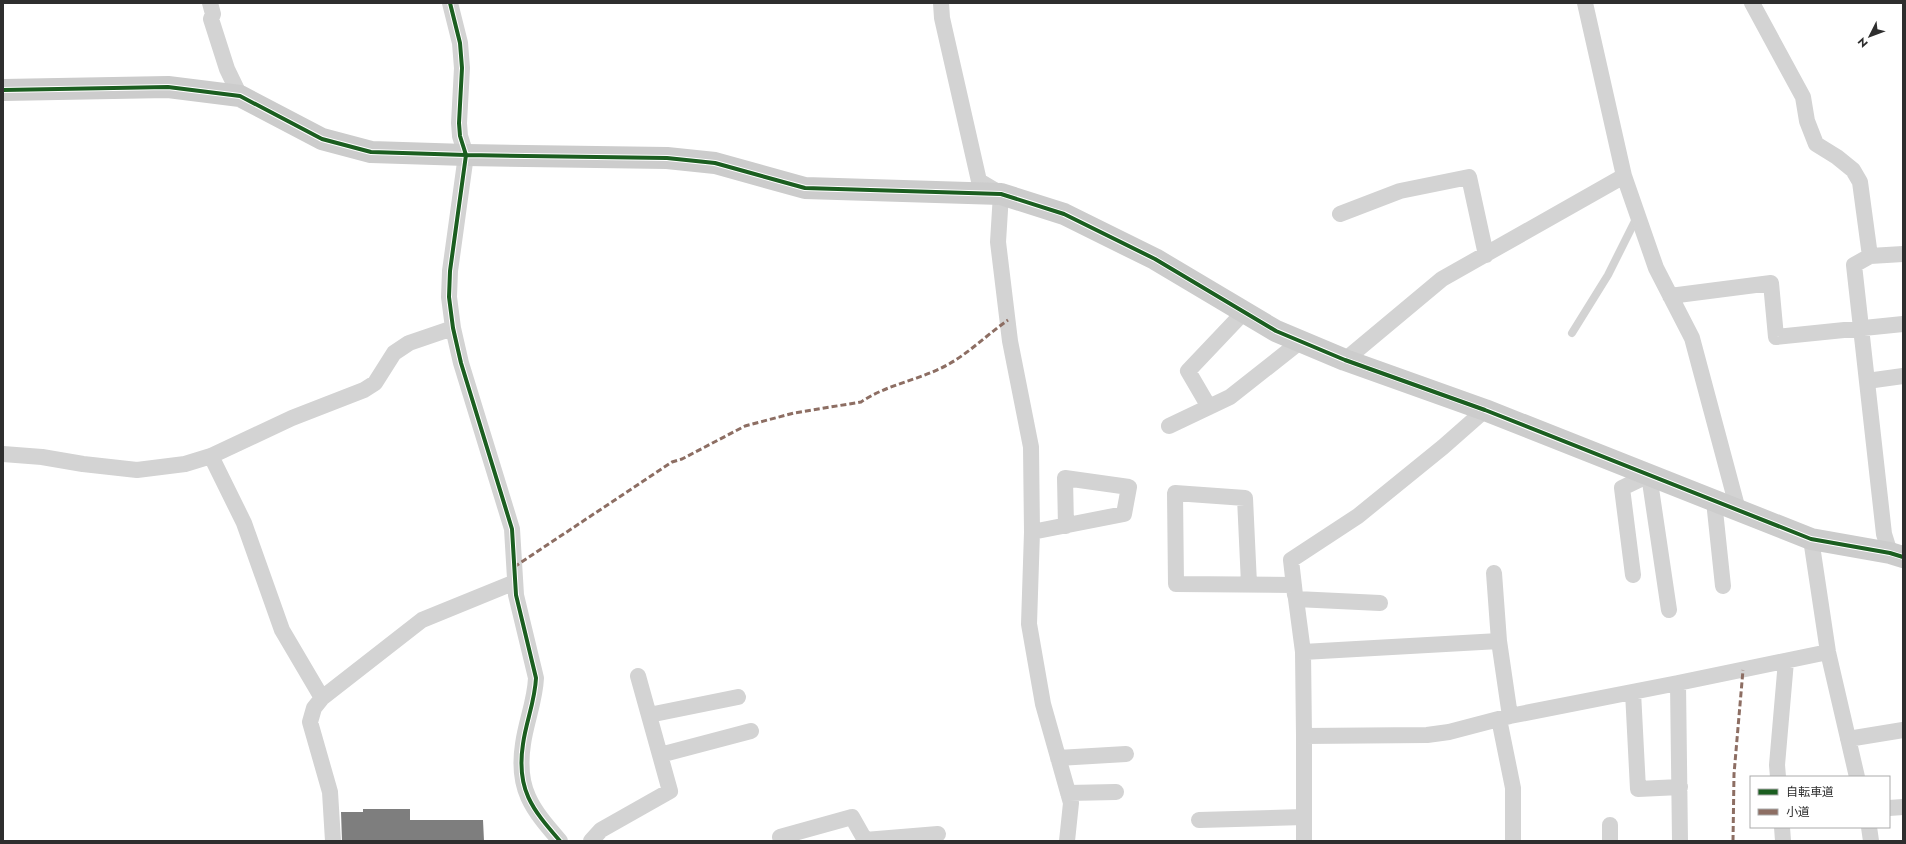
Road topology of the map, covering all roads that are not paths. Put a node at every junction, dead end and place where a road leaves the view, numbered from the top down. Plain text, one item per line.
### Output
1 (210, 3) edge
2 (450, 3) edge
3 (941, 3) edge
4 (1585, 3) edge
5 (1752, 3) edge
6 (3, 90) edge
7 (240, 96) junction
8 (466, 155) junction
9 (1624, 176) junction
10 (1001, 194) junction
11 (1340, 214) dead end
12 (1638, 216) junction
13 (1903, 254) edge
14 (1486, 255) junction
15 (1870, 256) junction
16 (1670, 296) junction
17 (1244, 312) junction
18 (1903, 324) edge
19 (453, 328) junction
20 (1860, 328) junction
21 (1572, 333) dead end
22 (1301, 341) junction
23 (1345, 360) junction
24 (1903, 376) edge
25 (1866, 381) junction
26 (1209, 407) junction
27 (1485, 410) junction
28 (1169, 426) dead end
29 (3, 454) edge
30 (211, 456) junction
31 (1649, 475) junction
32 (1714, 501) junction
33 (1738, 510) junction
34 (1066, 526) dead end
35 (1032, 532) junction
36 (1811, 539) junction
37 (1897, 555) edge
38 (1494, 573) dead end
39 (1633, 574) dead end
40 (515, 582) junction
41 (1250, 584) junction
42 (1723, 586) dead end
43 (1295, 592) junction
44 (1380, 603) dead end
45 (1669, 610) dead end
46 (1499, 641) junction
47 (1303, 652) junction
48 (1828, 652) junction
49 (1786, 661) junction
50 (638, 676) dead end
51 (1678, 683) junction
52 (1633, 692) junction
53 (738, 697) dead end
54 (322, 698) junction
55 (649, 715) junction
56 (1504, 717) junction
57 (1903, 730) edge
58 (751, 731) dead end
59 (1304, 736) junction
60 (1848, 739) junction
61 (1126, 754) dead end
62 (660, 755) junction
63 (1058, 758) junction
64 (1778, 776) edge
65 (1857, 776) edge
66 (1680, 787) junction
67 (1116, 792) dead end
68 (1068, 793) junction
69 (1903, 807) edge
70 (1890, 808) edge
71 (1304, 817) junction
72 (1199, 820) dead end
73 (1782, 828) edge
74 (1868, 828) edge
75 (938, 834) dead end
76 (780, 837) dead end
77 (865, 840) edge
78 (333, 841) edge
79 (560, 841) edge
80 (591, 841) edge
81 (1067, 841) edge
82 (1304, 841) edge
83 (1513, 841) edge
84 (1680, 841) edge
85 (1783, 841) edge
86 (1871, 841) edge

1 - 7 street
2 - 8 street
3 - 10 street
4 - 9 street
5 - 15 street
6 - 7 street
7 - 8 street
8 - 10 street
8 - 19 street
9 - 12 street
9 - 14 street
10 - 17 street
10 - 35 street
11 - 14 street
12 - 16 street
12 - 21 lane
13 - 15 street
14 - 23 street
15 - 20 street
16 - 20 street
16 - 33 street
17 - 22 street
17 - 26 street
18 - 20 street
19 - 30 street
19 - 40 street
20 - 25 street
22 - 23 street
22 - 26 street
23 - 27 street
24 - 25 street
25 - 37 street
26 - 28 street
27 - 31 street
27 - 43 street
29 - 30 street
30 - 54 street
31 - 32 street
31 - 39 street
31 - 45 street
32 - 33 street
32 - 42 street
33 - 36 street
34 - 35 street
35 - 63 street
36 - 37 street
36 - 48 street
38 - 46 street
40 - 54 street
40 - 79 street
41 - 41 street
41 - 43 street
43 - 44 street
43 - 47 street
46 - 47 street
46 - 56 street
47 - 59 street
48 - 49 street
48 - 60 street
49 - 51 street
49 - 64 street
50 - 55 street
51 - 52 street
51 - 66 street
52 - 56 street
52 - 66 street
53 - 55 street
54 - 78 street
55 - 62 street
56 - 59 street
56 - 83 street
57 - 60 street
58 - 62 street
59 - 71 street
60 - 65 street
61 - 63 street
62 - 80 street
63 - 68 street
66 - 84 street
67 - 68 street
68 - 81 street
69 - 70 street
71 - 72 street
71 - 82 street
73 - 85 street
74 - 86 street
75 - 77 street
76 - 77 street

